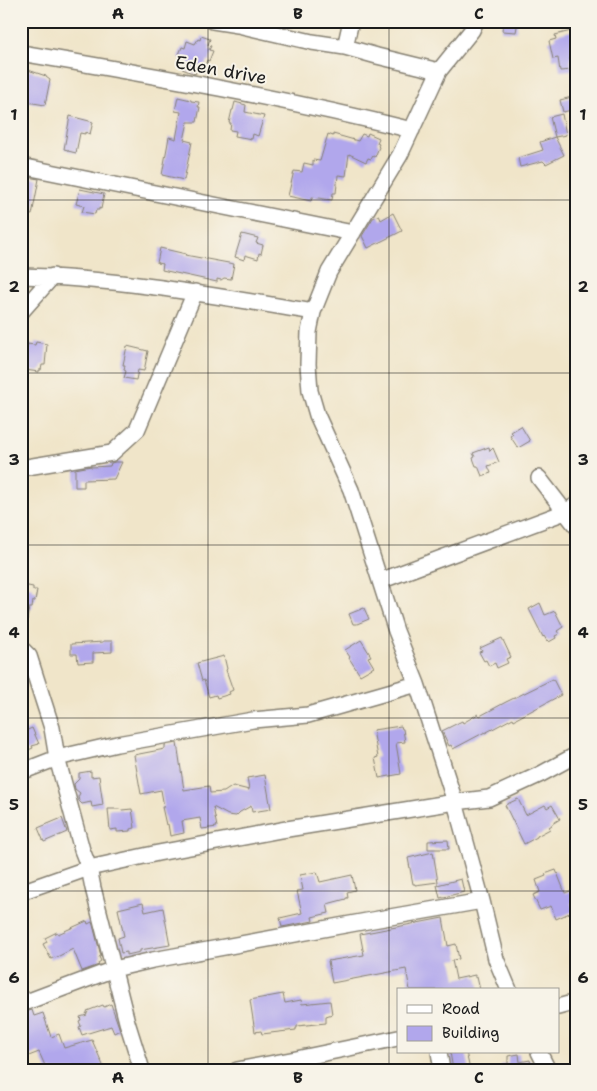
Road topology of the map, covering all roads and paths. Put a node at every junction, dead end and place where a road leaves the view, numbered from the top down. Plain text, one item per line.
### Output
1 (213, 21) edge
2 (351, 21) edge
3 (476, 21) edge
4 (569, 21) edge
5 (576, 23) edge
6 (345, 47) junction
7 (21, 53) edge
8 (439, 71) junction
9 (412, 130) junction
10 (21, 166) edge
11 (353, 232) junction
12 (21, 276) edge
13 (53, 276) junction
14 (195, 292) junction
15 (21, 312) edge
16 (313, 312) junction
17 (21, 468) edge
18 (539, 478) dead end
19 (570, 508) edge
20 (576, 526) edge
21 (380, 581) junction
22 (21, 648) edge
23 (417, 684) junction
24 (576, 755) edge
25 (57, 758) junction
26 (21, 772) edge
27 (456, 802) junction
28 (89, 868) junction
29 (21, 892) edge
30 (482, 901) junction
31 (114, 969) junction
32 (508, 988) edge
33 (576, 1002) edge
34 (21, 1004) edge
35 (560, 1006) edge
36 (397, 1038) edge
37 (439, 1054) edge
38 (539, 1054) edge
39 (142, 1070) edge
40 (237, 1070) edge
41 (442, 1070) edge
42 (548, 1070) edge

1 - 6 street
2 - 6 street
3 - 8 street
4 - 5 street
6 - 8 street
7 - 9 street, Eden drive
8 - 9 street
9 - 11 street
10 - 11 street
11 - 16 street
12 - 13 street
13 - 14 street
13 - 15 street
14 - 16 street
14 - 17 street
16 - 21 street
18 - 19 street
19 - 20 street
19 - 21 street
21 - 23 street
22 - 25 street
23 - 25 street
23 - 27 street
24 - 27 street
25 - 26 street
25 - 28 street
27 - 28 street
27 - 30 street
28 - 29 street
28 - 31 street
30 - 31 street
30 - 32 street
31 - 34 street
31 - 39 street
33 - 35 street
36 - 40 street
37 - 41 street
38 - 42 street

